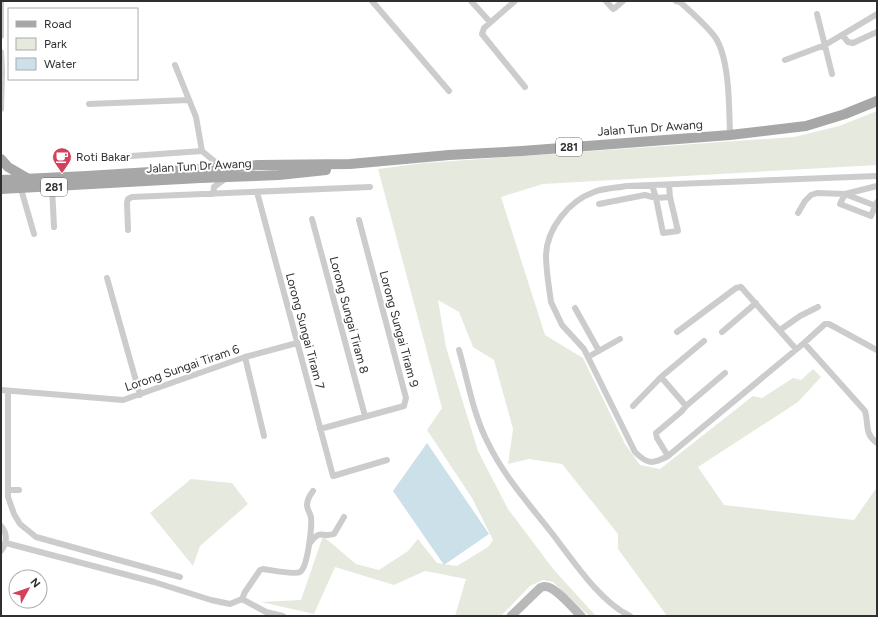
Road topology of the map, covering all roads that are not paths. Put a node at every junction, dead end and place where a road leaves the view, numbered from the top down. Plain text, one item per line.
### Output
1 (1, 1) edge
2 (372, 1) edge
3 (471, 1) edge
4 (515, 1) edge
5 (606, 1) edge
6 (623, 1) edge
7 (676, 1) edge
8 (817, 14) dead end
9 (877, 14) edge
10 (490, 22) junction
11 (877, 32) edge
12 (842, 35) junction
13 (1, 36) edge
14 (825, 45) junction
15 (1, 52) edge
16 (785, 60) dead end
17 (175, 65) dead end
18 (832, 74) dead end
19 (525, 87) dead end
20 (449, 91) dead end
21 (189, 100) junction
22 (877, 101) edge
23 (89, 104) dead end
24 (1, 108) edge
25 (730, 135) junction
26 (204, 152) junction
27 (117, 157) dead end
28 (1, 160) edge
29 (350, 164) junction
30 (226, 166) junction
31 (200, 173) junction
32 (874, 176) edge
33 (228, 177) junction
34 (861, 177) junction
35 (27, 178) junction
36 (1, 180) edge
37 (652, 185) junction
38 (670, 186) junction
39 (52, 187) junction
40 (370, 187) dead end
41 (874, 187) edge
42 (6, 189) edge
43 (21, 189) junction
44 (861, 191) junction
45 (257, 192) junction
46 (213, 194) junction
47 (845, 194) junction
48 (670, 197) junction
49 (1, 198) edge
50 (656, 198) junction
51 (599, 204) dead end
52 (876, 204) edge
53 (798, 213) dead end
54 (312, 220) dead end
55 (359, 220) dead end
56 (54, 227) dead end
57 (128, 230) dead end
58 (34, 234) dead end
59 (107, 278) dead end
60 (756, 303) junction
61 (575, 308) dead end
62 (818, 308) dead end
63 (780, 330) junction
64 (677, 332) dead end
65 (722, 332) dead end
66 (620, 339) dead end
67 (704, 341) dead end
68 (297, 343) junction
69 (804, 343) junction
70 (796, 349) junction
71 (459, 350) dead end
72 (877, 350) edge
73 (599, 351) junction
74 (245, 357) junction
75 (588, 357) junction
76 (725, 373) dead end
77 (661, 377) junction
78 (1, 390) edge
79 (8, 391) junction
80 (140, 395) junction
81 (633, 406) dead end
82 (686, 406) junction
83 (366, 416) junction
84 (320, 429) junction
85 (264, 436) dead end
86 (877, 443) edge
87 (668, 456) junction
88 (387, 460) dead end
89 (8, 490) junction
90 (19, 490) dead end
91 (313, 491) dead end
92 (344, 517) dead end
93 (1, 526) edge
94 (6, 543) junction
95 (309, 544) junction
96 (1, 550) edge
97 (180, 577) dead end
98 (242, 598) junction
99 (283, 616) edge
100 (511, 616) edge
101 (581, 616) edge
102 (630, 616) edge

1 - 13 street
2 - 20 street
3 - 10 street
4 - 10 street
5 - 6 street
7 - 25 street
8 - 14 street
9 - 12 street
10 - 19 street
11 - 12 street
12 - 14 street
14 - 16 street
14 - 18 street
15 - 24 street
17 - 21 street
21 - 23 street
21 - 26 street
22 - 25 main road, Jalan Tun Dr Awang / 281
25 - 29 main road, Jalan Tun Dr Awang / 281
26 - 27 street, Jalan Tun Dr Awang
26 - 30 street
26 - 31 street
28 - 35 main road
29 - 30 main road, Jalan Tun Dr Awang / 281
29 - 33 main road, Jalan Tun Dr Awang / 281
30 - 31 main road, Jalan Tun Dr Awang / 281
31 - 33 main road, Jalan Tun Dr Awang / 281
31 - 35 main road, Jalan Tun Dr Awang / 281
31 - 39 main road, Jalan Tun Dr Awang / 281
31 - 46 street
32 - 34 street
32 - 41 street
33 - 46 street
34 - 38 street
34 - 44 street
35 - 36 main road, Jalan Tun Dr Awang / 281
37 - 38 street
37 - 50 street
37 - 75 street
38 - 48 street
39 - 43 main road, Jalan Tun Dr Awang / 281
39 - 56 street
40 - 45 street
41 - 44 street
42 - 43 main road, Jalan Tun Dr Awang / 281
42 - 49 main road
43 - 58 street
44 - 47 street
45 - 46 street
45 - 68 street, Lorong Sungai Tiram 7
46 - 57 street
47 - 52 street
47 - 52 street
47 - 53 street
48 - 50 street
48 - 50 street
50 - 51 street
54 - 83 street, Lorong Sungai Tiram 8
55 - 83 street, Lorong Sungai Tiram 9
59 - 80 street
60 - 63 street
60 - 64 street
60 - 65 street
61 - 73 street
62 - 63 street
63 - 70 street
66 - 73 street
67 - 77 street
68 - 74 street, Lorong Sungai Tiram 6
68 - 84 street, Lorong Sungai Tiram 7
69 - 70 street
69 - 72 street
69 - 86 street
70 - 87 street
71 - 102 street
73 - 75 street
74 - 80 street, Lorong Sungai Tiram 6
74 - 85 street
75 - 87 street
76 - 82 street
77 - 81 street
77 - 82 street
78 - 79 street, Lorong Sungai Tiram 6
79 - 80 street, Lorong Sungai Tiram 6
79 - 89 street
82 - 87 street
83 - 84 street, Lorong Sungai Tiram 9
84 - 88 street, Lorong Sungai Tiram 7
89 - 90 street
89 - 97 street
91 - 95 street
92 - 95 street
93 - 94 street
94 - 96 street
94 - 98 street
95 - 98 street
98 - 99 street
100 - 101 street

